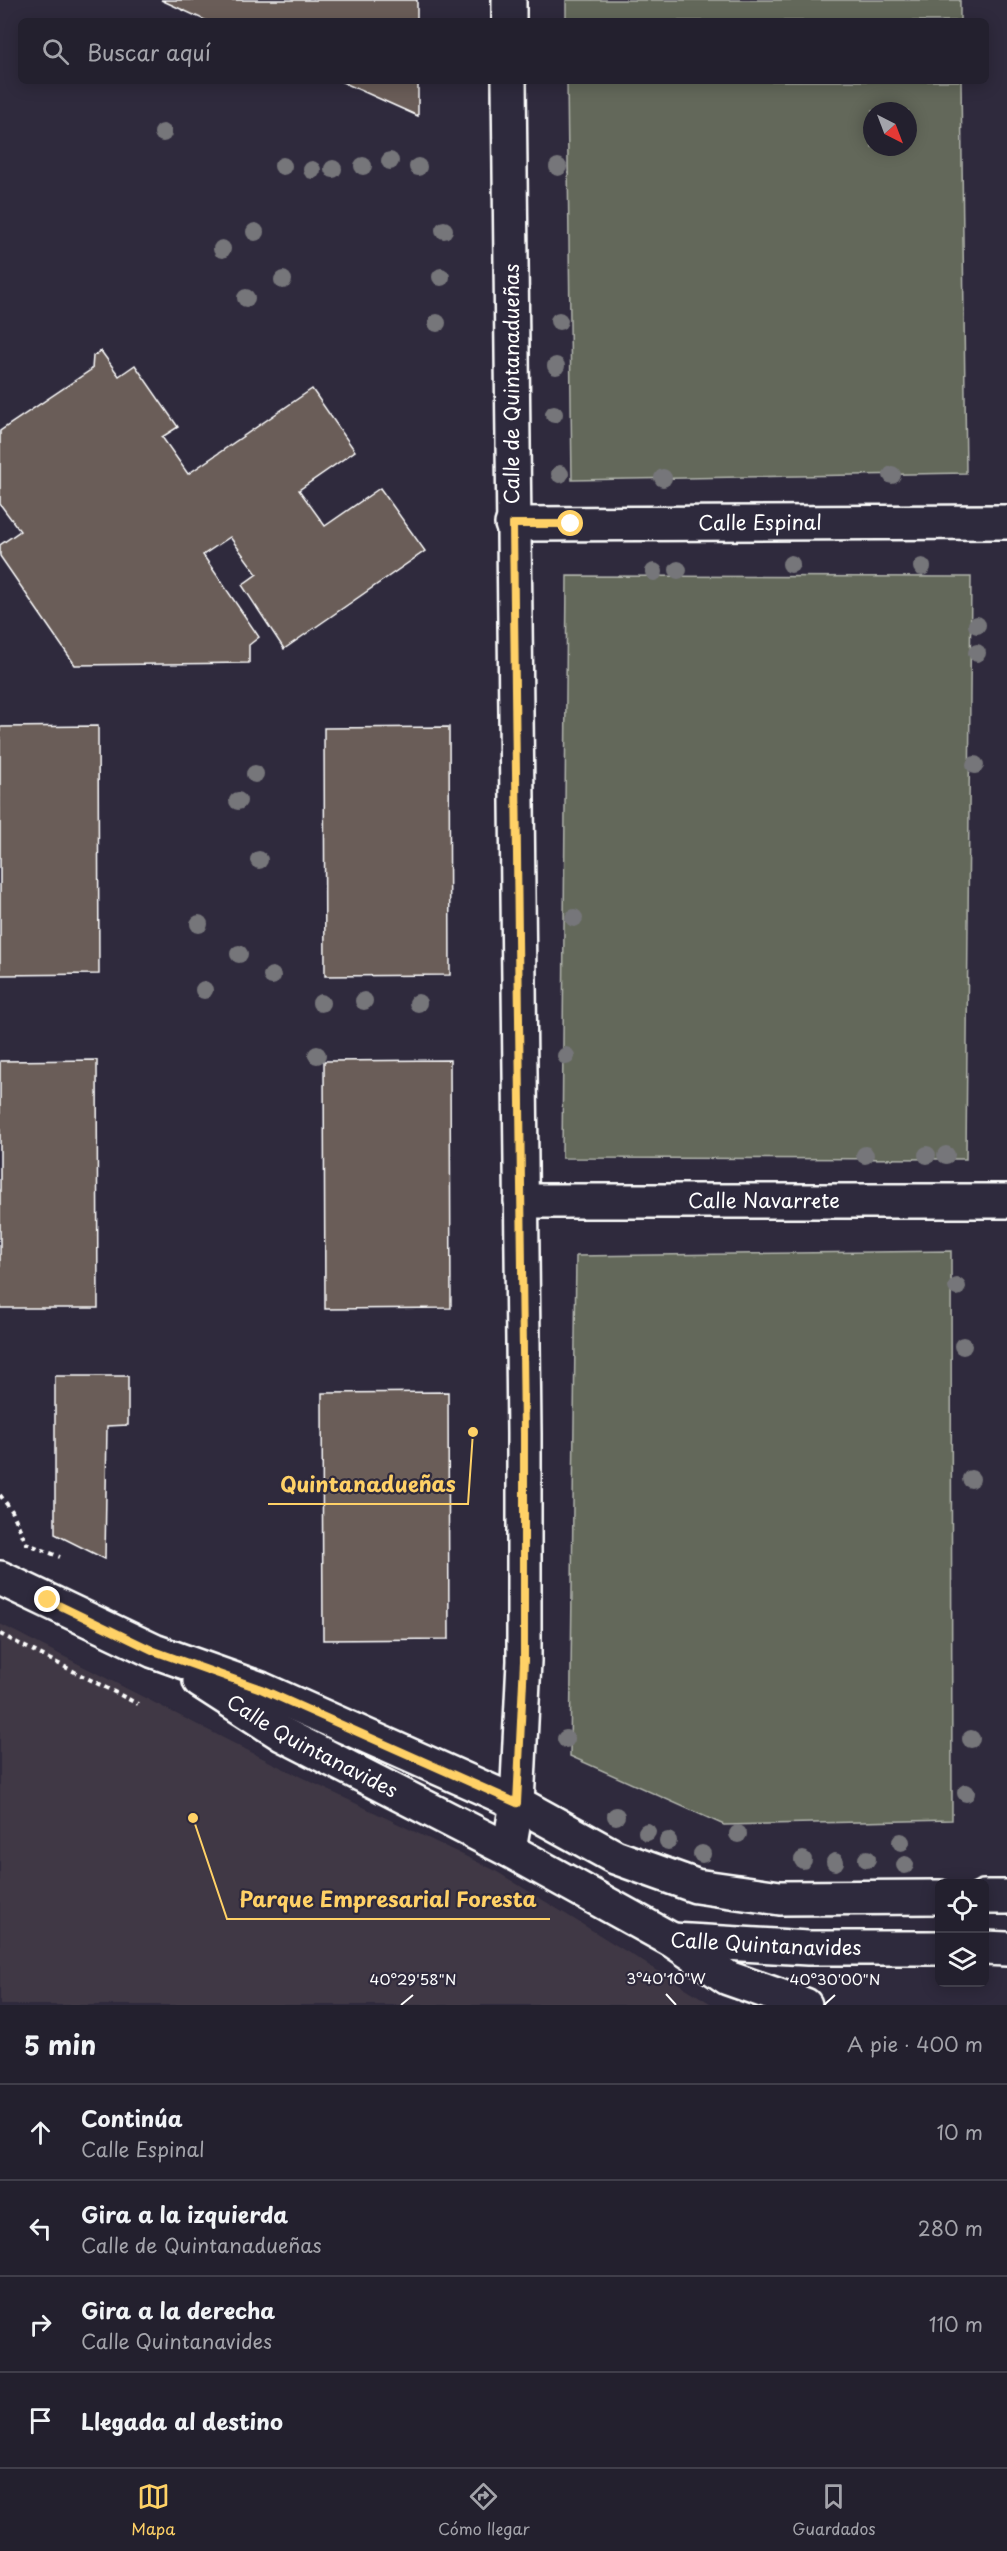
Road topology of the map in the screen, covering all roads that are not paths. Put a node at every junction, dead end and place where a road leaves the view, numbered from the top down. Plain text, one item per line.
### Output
1 (509, 0) edge
2 (509, 18) edge
3 (509, 84) edge
4 (1007, 522) edge
5 (513, 524) junction
6 (521, 1200) junction
7 (1007, 1201) edge
8 (0, 1578) edge
9 (154, 1651) junction
10 (517, 1803) junction
11 (509, 1850) junction
12 (935, 1897) edge
13 (989, 1897) edge
14 (1007, 1897) edge
15 (672, 1940) junction
16 (935, 1948) edge
17 (989, 1948) edge
18 (1007, 1949) edge
19 (805, 2005) edge

1 - 2 street
3 - 5 street, Calle de Quintanadueñas
4 - 5 street, Calle Espinal
5 - 6 street, Calle de Quintanadueñas
6 - 7 street, Calle Navarrete
6 - 10 street, Calle de Quintanadueñas
8 - 9 street, Calle Quintanavides
9 - 10 street, Calle Quintanavides
9 - 11 street, Calle Quintanavides
10 - 11 street
10 - 12 street, Calle Quintanavides
11 - 15 street, Calle Quintanavides
13 - 14 street
15 - 16 street, Calle Quintanavides
15 - 19 street
17 - 18 street

